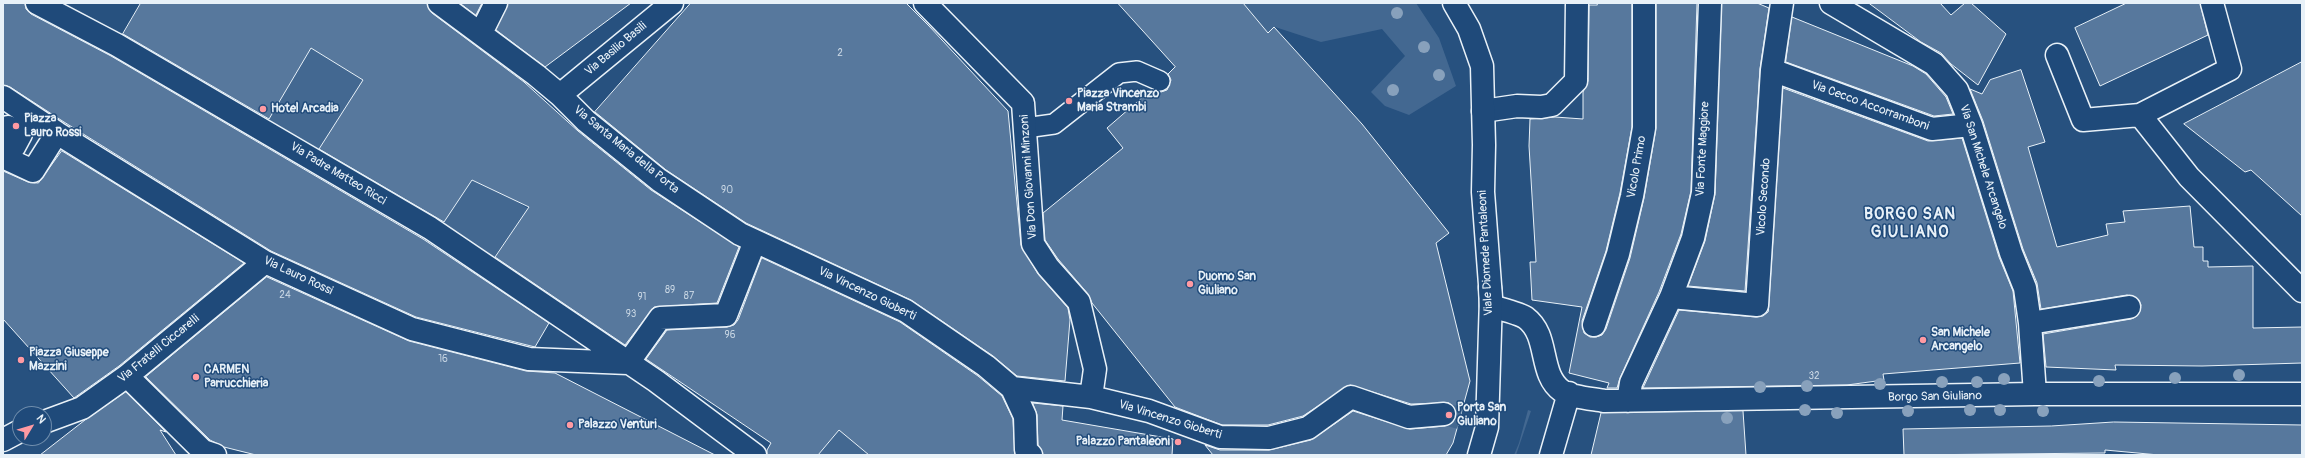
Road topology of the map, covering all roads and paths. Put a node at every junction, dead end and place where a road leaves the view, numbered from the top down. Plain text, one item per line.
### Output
1 (37, 3) edge
2 (439, 3) edge
3 (496, 3) edge
4 (672, 3) edge
5 (925, 3) edge
6 (1454, 3) edge
7 (1577, 3) edge
8 (1644, 3) edge
9 (1710, 3) edge
10 (1782, 3) edge
11 (1830, 3) edge
12 (2212, 3) edge
13 (480, 33) junction
14 (2057, 56) dead end
15 (1772, 70) junction
16 (1160, 81) dead end
17 (560, 95) junction
18 (11, 102) edge
19 (1483, 111) junction
20 (2140, 115) junction
21 (1971, 125) junction
22 (1026, 128) junction
23 (57, 133) junction
24 (5, 135) edge
25 (3, 157) edge
26 (755, 241) junction
27 (265, 262) junction
28 (2302, 291) edge
29 (1671, 297) junction
30 (1491, 306) junction
31 (2128, 307) dead end
32 (2030, 323) junction
33 (1594, 326) dead end
34 (628, 363) junction
35 (127, 376) junction
36 (1012, 388) junction
37 (1566, 392) junction
38 (2036, 394) junction
39 (2302, 394) edge
40 (1091, 397) junction
41 (1628, 401) junction
42 (1444, 414) tunnel mouth
43 (52, 419) edge
44 (12, 435) edge
45 (3, 440) edge
46 (215, 455) edge
47 (755, 455) edge
48 (1031, 455) edge
49 (1478, 455) edge
50 (1551, 455) edge

1 - 34 street, Via Padre Matteo Ricci
2 - 13 street, Via Santa Maria della Porta
3 - 13 street
4 - 17 street, Via Basilio Basili
5 - 22 street, Via Don Giovanni Minzoni
6 - 19 street, Viale Diomede Pantaleoni
7 - 19 street
8 - 33 street, Vicolo Primo
9 - 29 street, Via Fonte Maggiore
10 - 15 street, Vicolo Secondo
11 - 21 street, Via San Michele Arcangelo
12 - 20 street
13 - 17 street, Via Santa Maria della Porta
14 - 20 street
15 - 21 street, Via Cecco Accorramboni
15 - 29 street, Vicolo Secondo
16 - 22 lane
17 - 26 street, Via Santa Maria della Porta
18 - 23 street, Via Lauro Rossi
18 - 24 street
19 - 30 street, Viale Diomede Pantaleoni
20 - 28 street
21 - 32 street, Via San Michele Arcangelo
22 - 40 street, Via Don Giovanni Minzoni
23 - 25 street
23 - 27 street, Via Lauro Rossi
26 - 34 street
26 - 36 street, Via Vincenzo Gioberti
27 - 34 street, Via Lauro Rossi
27 - 35 street, Via Fratelli Ciccarelli
29 - 41 street, Via Fonte Maggiore
30 - 37 street
30 - 49 street, Viale Diomede Pantaleoni
31 - 32 street
32 - 38 street, Via San Michele Arcangelo
34 - 47 street, Via Padre Matteo Ricci
35 - 43 street, Via Fratelli Ciccarelli
35 - 46 street
36 - 40 street, Via Vincenzo Gioberti
36 - 48 street
37 - 41 street, Borgo San Giuliano
37 - 50 street
38 - 39 street, Borgo San Giuliano
38 - 41 street, Borgo San Giuliano
40 - 42 street, Via Vincenzo Gioberti
44 - 45 street

